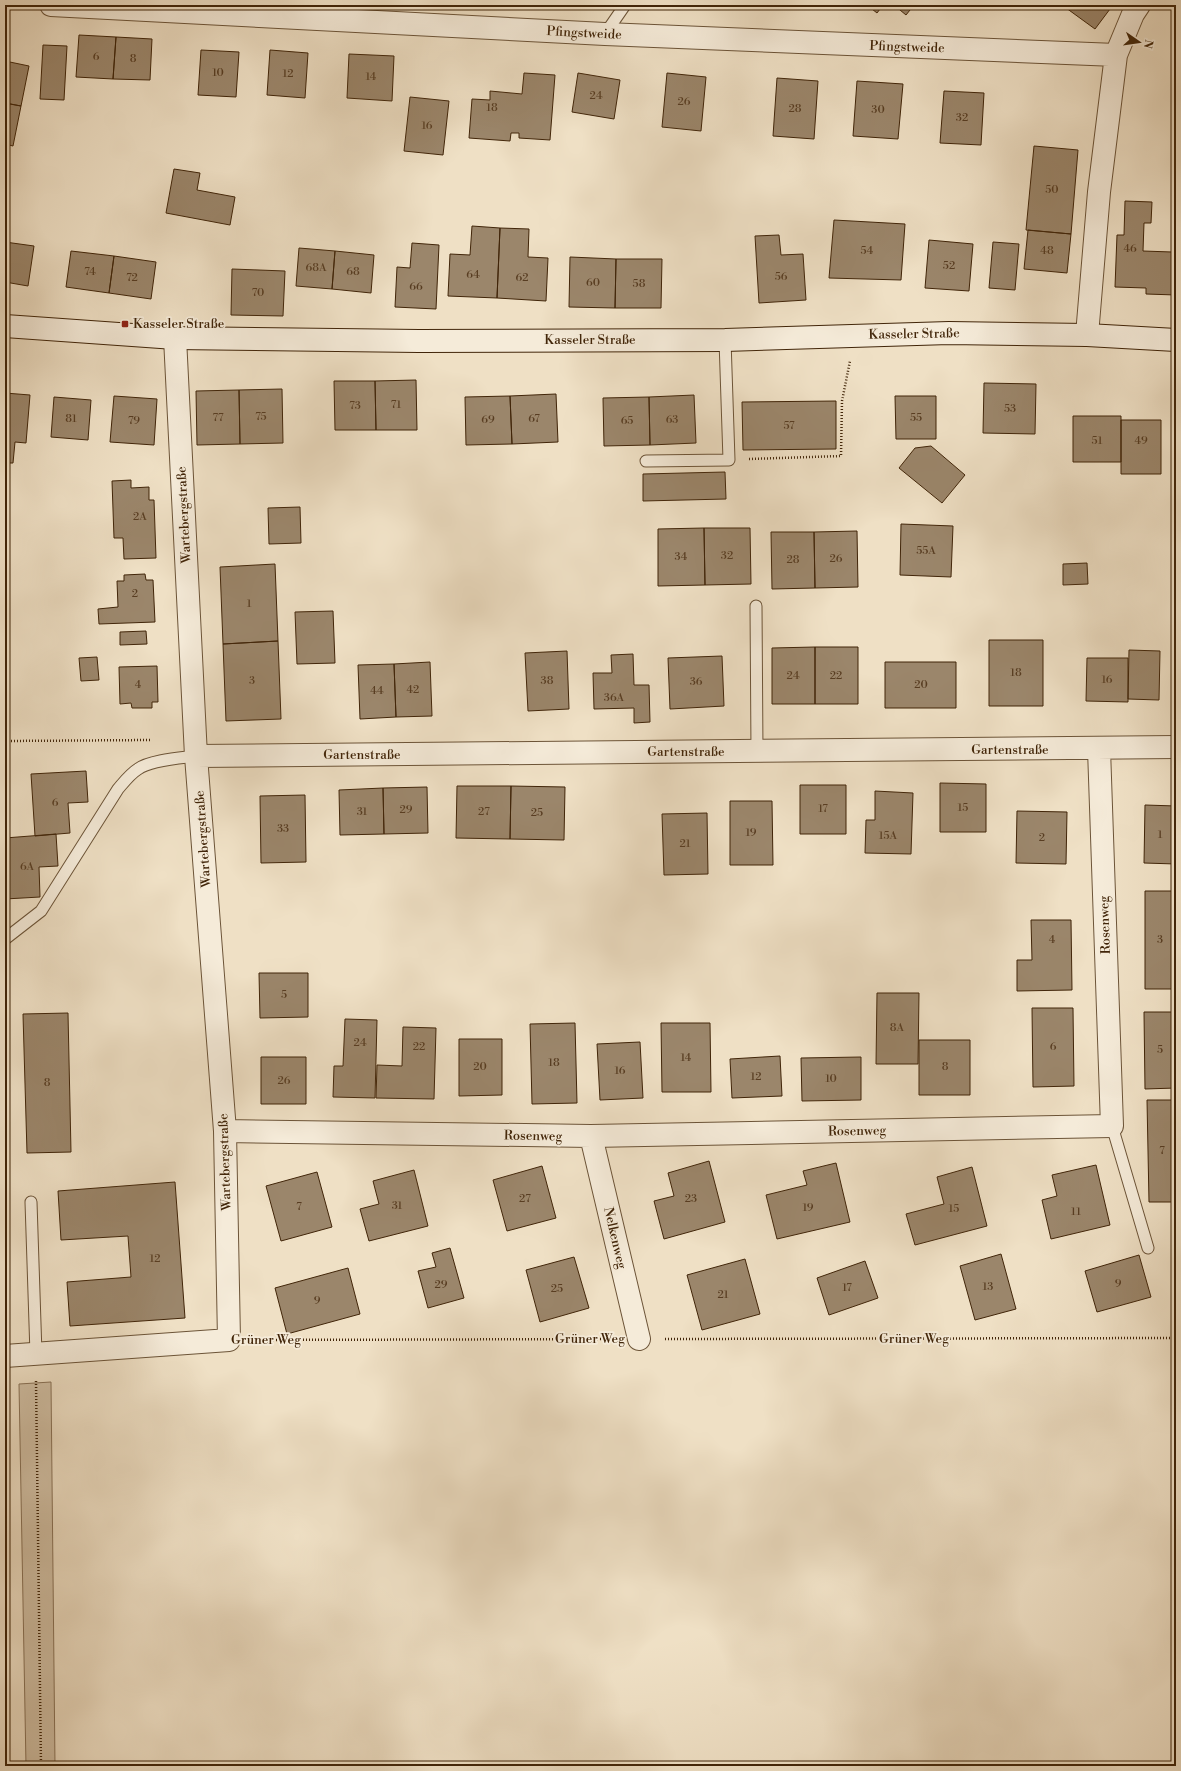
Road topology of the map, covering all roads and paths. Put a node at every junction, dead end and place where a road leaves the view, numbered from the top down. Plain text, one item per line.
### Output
1 (51, 5) edge
2 (625, 5) edge
3 (1138, 5) edge
4 (605, 34) junction
5 (1116, 55) junction
6 (5, 326) edge
7 (1087, 335) junction
8 (851, 336) junction
9 (175, 338) junction
10 (725, 340) junction
11 (1176, 340) edge
12 (729, 460) junction
13 (646, 461) dead end
14 (756, 606) dead end
15 (156, 740) dead end
16 (5, 741) edge
17 (1176, 747) edge
18 (1099, 749) junction
19 (757, 752) junction
20 (196, 756) junction
21 (5, 939) edge
22 (1112, 1126) junction
23 (224, 1131) junction
24 (591, 1136) junction
25 (32, 1202) dead end
26 (1148, 1248) dead end
27 (1176, 1338) edge
28 (639, 1339) junction
29 (229, 1340) junction
30 (36, 1354) junction
31 (5, 1356) edge
32 (41, 1766) edge

1 - 4 street, Pfingstweide
2 - 4 lane
3 - 5 street
4 - 5 street, Pfingstweide
5 - 7 street
6 - 9 street, Kasseler Straße
7 - 8 street, Kasseler Straße
7 - 11 street, Kasseler Straße
8 - 10 street, Kasseler Straße
8 - 12 path
9 - 10 street, Kasseler Straße
9 - 20 street, Wartebergstraße
10 - 12 lane
12 - 13 lane
14 - 19 lane
15 - 16 path
17 - 18 street, Gartenstraße
18 - 19 street, Gartenstraße
18 - 22 street, Rosenweg
19 - 20 street, Gartenstraße
20 - 21 lane
20 - 23 street, Wartebergstraße
22 - 24 street, Rosenweg
22 - 26 lane
23 - 24 street, Rosenweg
23 - 29 street, Wartebergstraße
24 - 28 street, Nelkenweg
25 - 30 lane
27 - 28 path, Grüner Weg
28 - 29 path, Grüner Weg
29 - 30 street, Grüner Weg
30 - 31 street, Grüner Weg
30 - 32 path

